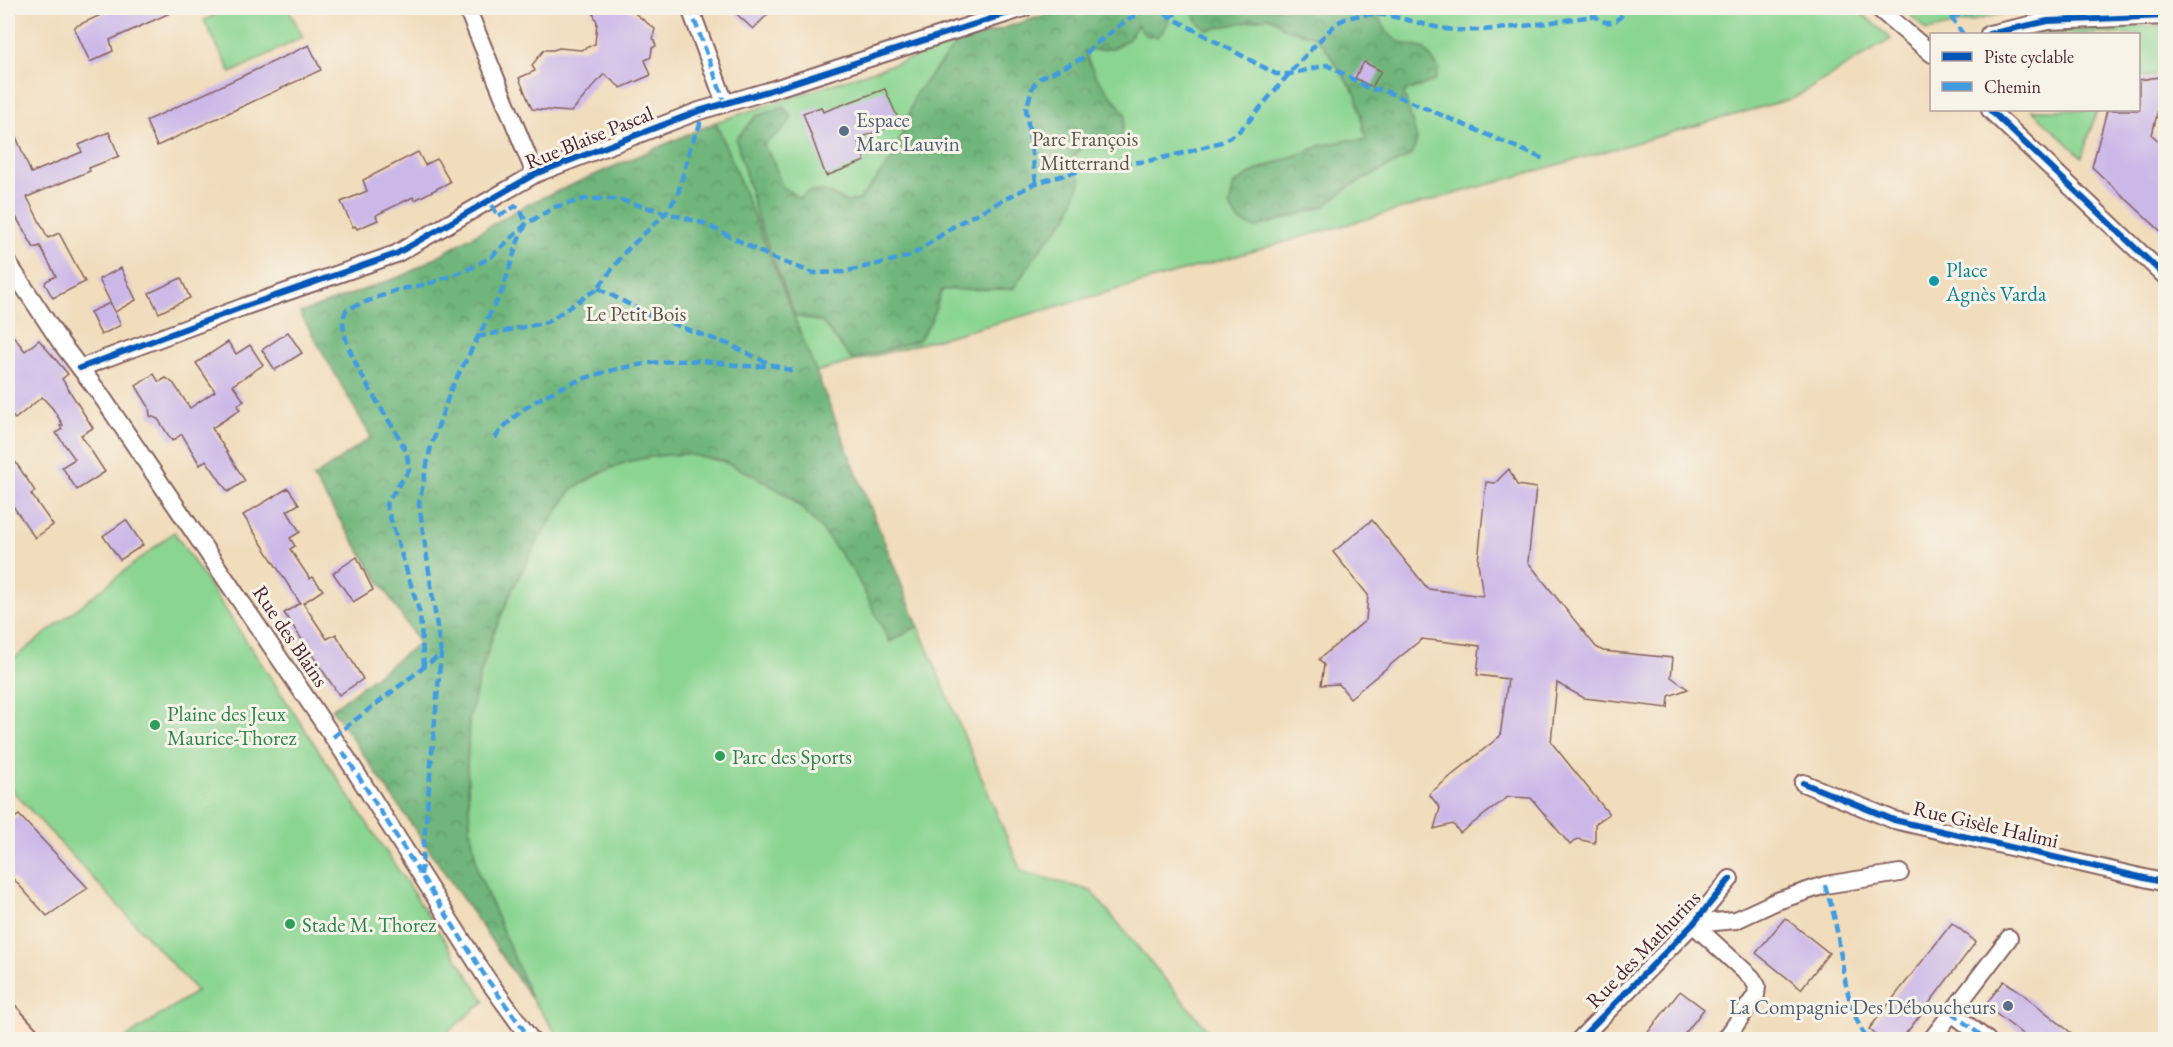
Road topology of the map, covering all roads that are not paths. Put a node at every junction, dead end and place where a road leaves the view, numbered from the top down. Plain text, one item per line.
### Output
1 (467, 8) edge
2 (690, 8) edge
3 (1024, 8) edge
4 (1878, 8) edge
5 (2166, 16) edge
6 (1994, 33) edge
7 (1929, 49) edge
8 (725, 103) junction
9 (1991, 111) edge
10 (535, 174) junction
11 (8, 263) edge
12 (2166, 277) edge
13 (80, 368) junction
14 (1803, 783) dead end
15 (1900, 873) dead end
16 (1730, 879) dead end
17 (2166, 883) edge
18 (1693, 924) junction
19 (2009, 938) dead end
20 (1952, 1013) junction
21 (8, 1015) edge
22 (32, 1040) edge
23 (531, 1040) edge
24 (1579, 1040) edge
25 (1725, 1040) edge
26 (1931, 1040) edge
27 (1987, 1040) edge

1 - 10 street
2 - 8 street
3 - 8 street, Rue Blaise Pascal
4 - 7 street
5 - 6 street
8 - 10 street, Rue Blaise Pascal
9 - 12 street
10 - 13 street, Rue Blaise Pascal
11 - 13 street, Rue des Blains
13 - 23 street, Rue des Blains
14 - 17 street, Rue Gisèle Halimi
15 - 18 street
16 - 18 street, Rue des Mathurins
18 - 24 street, Rue des Mathurins
18 - 25 street
19 - 20 street
20 - 26 street
20 - 27 street
21 - 22 main road

